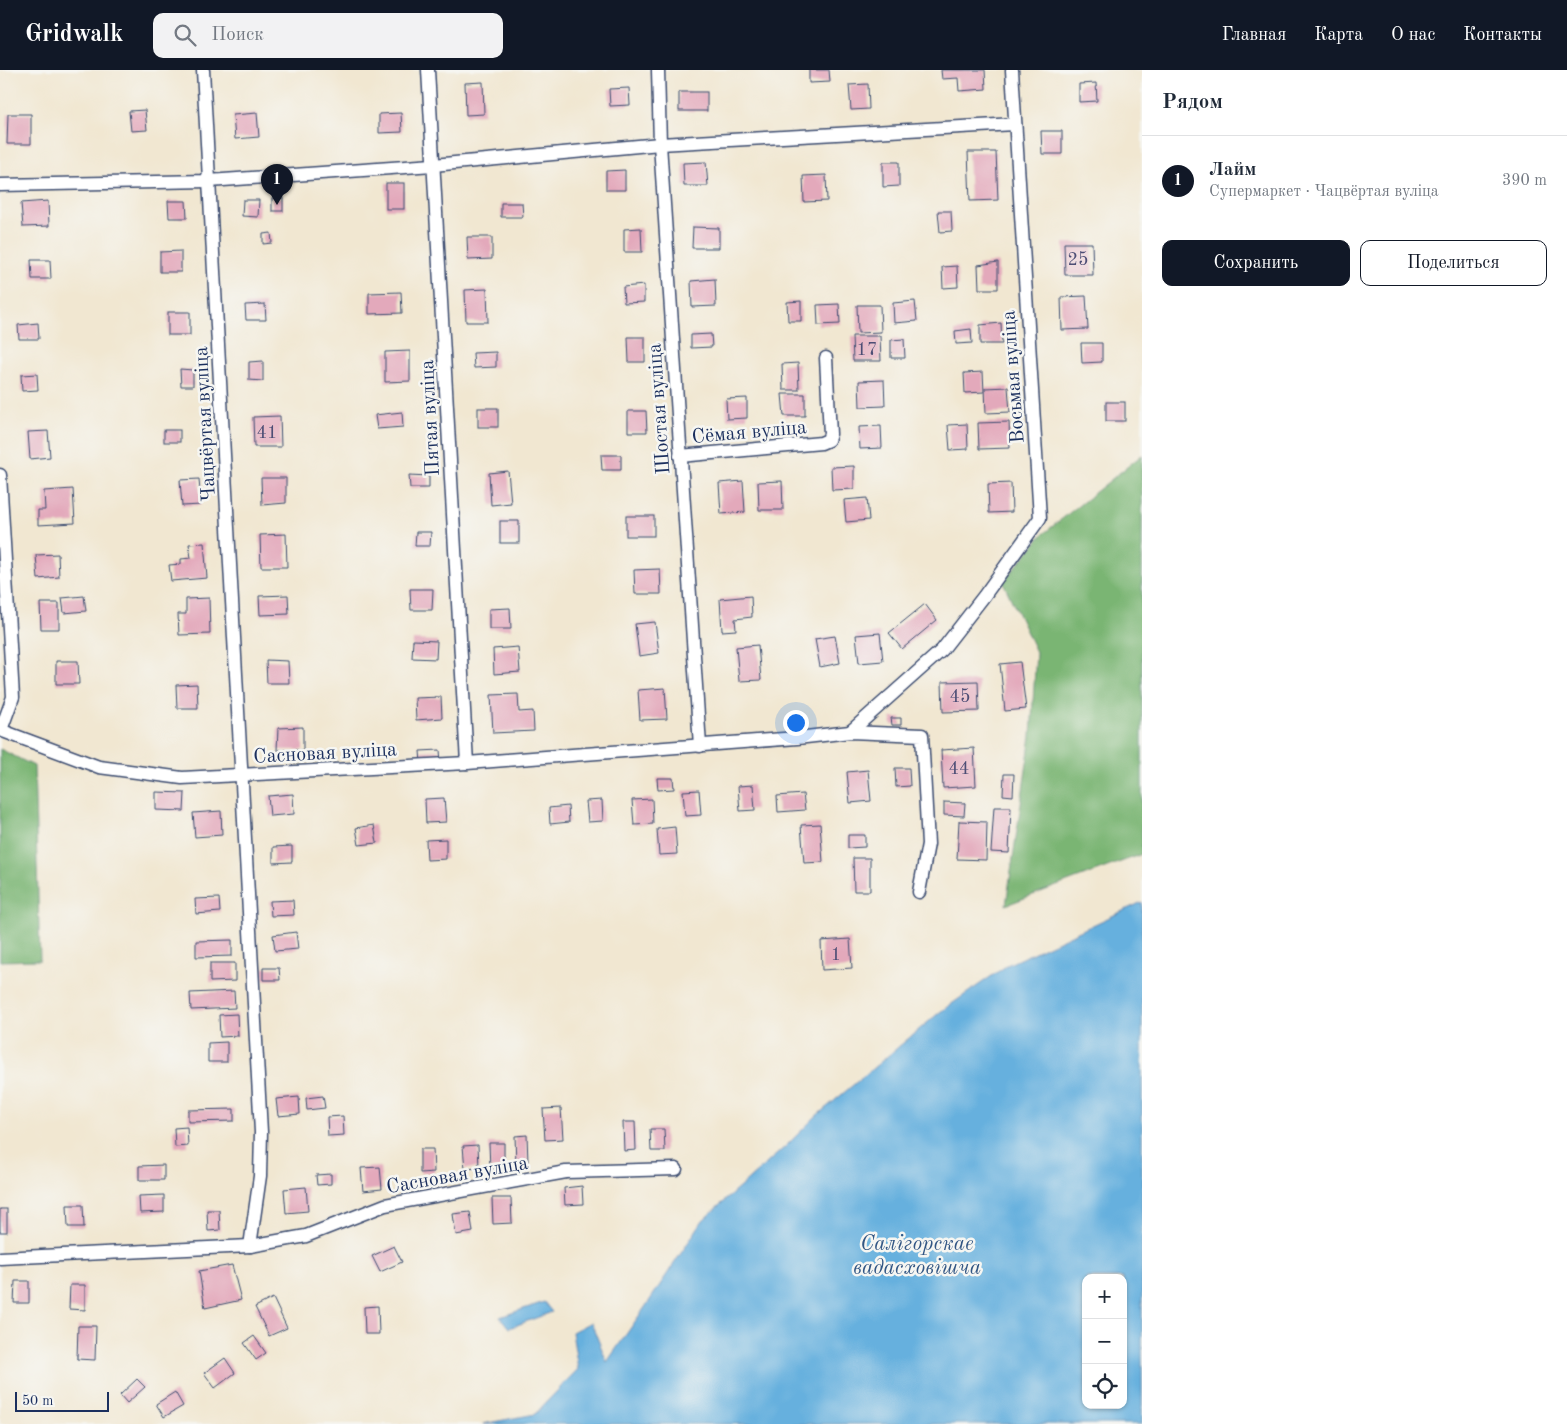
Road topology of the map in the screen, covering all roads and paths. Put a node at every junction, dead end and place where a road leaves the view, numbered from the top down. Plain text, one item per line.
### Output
1 (203, 70) edge
2 (428, 70) edge
3 (658, 70) edge
4 (1012, 70) edge
5 (1015, 124) junction
6 (660, 144) junction
7 (433, 165) junction
8 (209, 181) junction
9 (0, 185) edge
10 (826, 358) dead end
11 (680, 456) junction
12 (0, 475) edge
13 (0, 730) edge
14 (850, 732) junction
15 (700, 746) junction
16 (467, 763) junction
17 (242, 775) junction
18 (919, 892) dead end
19 (676, 1169) dead end
20 (250, 1246) junction
21 (0, 1258) edge

1 - 8 street, Чацвёртая вуліца
2 - 7 street, Пятая вуліца
3 - 6 street, Шостая вуліца
4 - 5 street, Восьмая вуліца
5 - 6 street
5 - 14 street, Восьмая вуліца
6 - 7 street
6 - 11 street, Шостая вуліца
7 - 8 street
7 - 16 street, Пятая вуліца
8 - 9 street
8 - 17 street, Чацвёртая вуліца
10 - 11 street, Сёмая вуліца
11 - 15 street, Шостая вуліца
12 - 13 street
13 - 17 street
14 - 15 street, Сасновая вуліца
14 - 18 street, Сасновая вуліца
15 - 16 street, Сасновая вуліца
16 - 17 street, Сасновая вуліца
17 - 20 street, Сасновая вуліца
19 - 20 street, Сасновая вуліца
20 - 21 street, Сасновая вуліца

